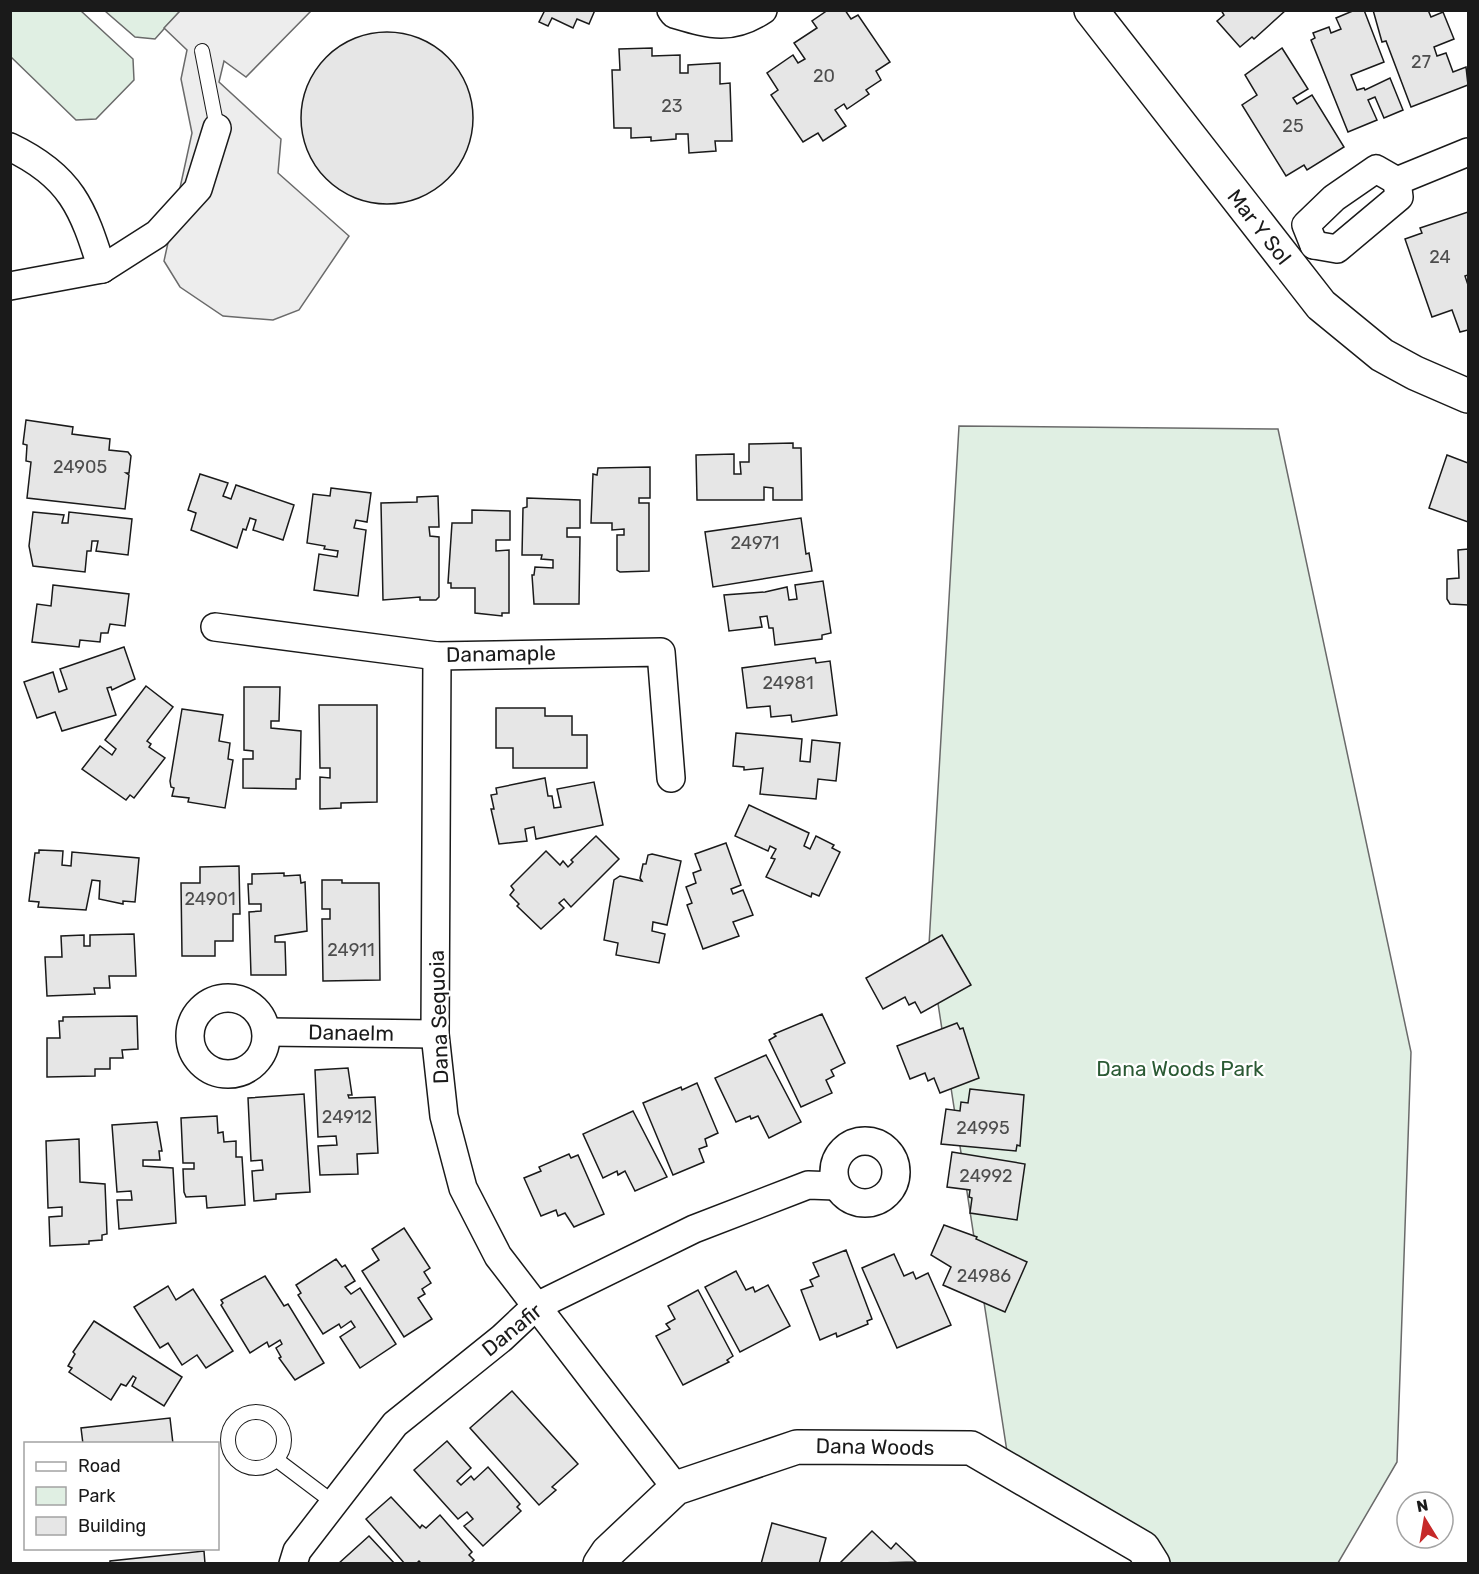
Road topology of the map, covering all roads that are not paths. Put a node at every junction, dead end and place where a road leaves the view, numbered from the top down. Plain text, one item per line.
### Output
1 (671, 10) edge
2 (763, 10) edge
3 (1091, 10) edge
4 (202, 51) dead end
5 (217, 128) joint
6 (10, 147) edge
7 (1468, 152) edge
8 (1398, 181) junction
9 (1320, 210) junction
10 (1347, 240) junction
11 (1314, 245) junction
12 (1288, 266) junction
13 (102, 269) junction
14 (10, 286) edge
15 (1468, 396) edge
16 (215, 627) dead end
17 (437, 656) junction
18 (671, 778) dead end
19 (267, 1032) dead end
20 (435, 1034) junction
21 (836, 1186) dead end
22 (535, 1307) junction
23 (277, 1460) junction
24 (676, 1488) junction
25 (334, 1503) junction
26 (293, 1563) edge
27 (600, 1563) edge
28 (1153, 1563) edge

1 - 2 street
3 - 12 street, Mar Y Sol
4 - 5 lane
5 - 13 street
6 - 13 street
7 - 8 street
8 - 9 street
8 - 10 street
9 - 10 street
9 - 11 street
10 - 11 street
11 - 12 street
12 - 15 street, Mar Y Sol
13 - 14 street
16 - 17 street, Danamaple
17 - 18 street, Danamaple
17 - 20 street, Dana Sequoia
19 - 20 street, Danaelm
20 - 22 street, Dana Sequoia
21 - 22 street, Danafir
22 - 24 street, Dana Sequoia
22 - 25 street, Danafir
23 - 23 lane
23 - 25 lane
24 - 27 street, Dana Woods
24 - 28 street, Dana Woods
25 - 26 street, Danafir

